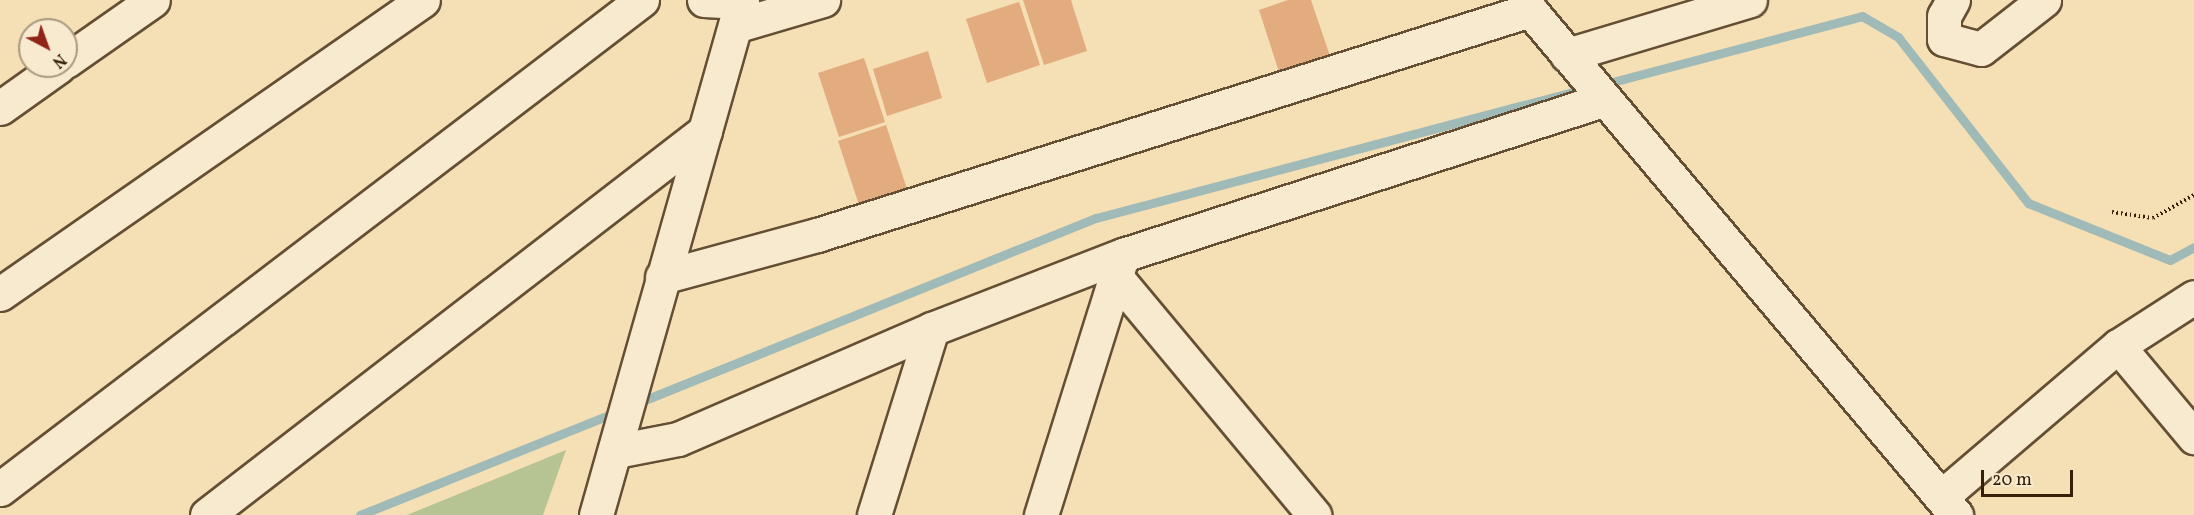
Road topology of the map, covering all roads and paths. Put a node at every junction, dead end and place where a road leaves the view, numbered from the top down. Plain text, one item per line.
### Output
1 (153, 0) edge
2 (423, 0) edge
3 (642, 0) edge
4 (704, 0) edge
5 (823, 0) edge
6 (1750, 0) edge
7 (1953, 0) edge
8 (2044, 0) edge
9 (1525, 5) edge
10 (739, 9) edge
11 (78, 53) edge
12 (1567, 55) junction
13 (42, 78) edge
14 (1603, 100) junction
15 (0, 108) edge
16 (705, 131) junction
17 (2194, 195) edge
18 (2112, 213) dead end
19 (1119, 266) junction
20 (662, 277) junction
21 (0, 294) edge
22 (2194, 297) edge
23 (932, 329) junction
24 (2118, 346) junction
25 (2194, 437) edge
26 (616, 451) junction
27 (0, 489) edge
28 (1949, 506) edge
29 (207, 515) edge
30 (596, 515) edge
31 (874, 515) edge
32 (1041, 515) edge
33 (1314, 515) edge

1 - 11 street
2 - 21 street
3 - 27 street
4 - 10 street
5 - 10 street
6 - 12 street
7 - 8 street
9 - 12 street
9 - 20 street
10 - 16 street
12 - 14 street
13 - 15 street
14 - 19 street
14 - 28 street
16 - 20 street
16 - 29 street
17 - 18 path
19 - 23 street
19 - 32 street
19 - 33 street
20 - 26 street
22 - 24 street
23 - 26 street
23 - 31 street
24 - 25 street
24 - 28 street
26 - 30 street

